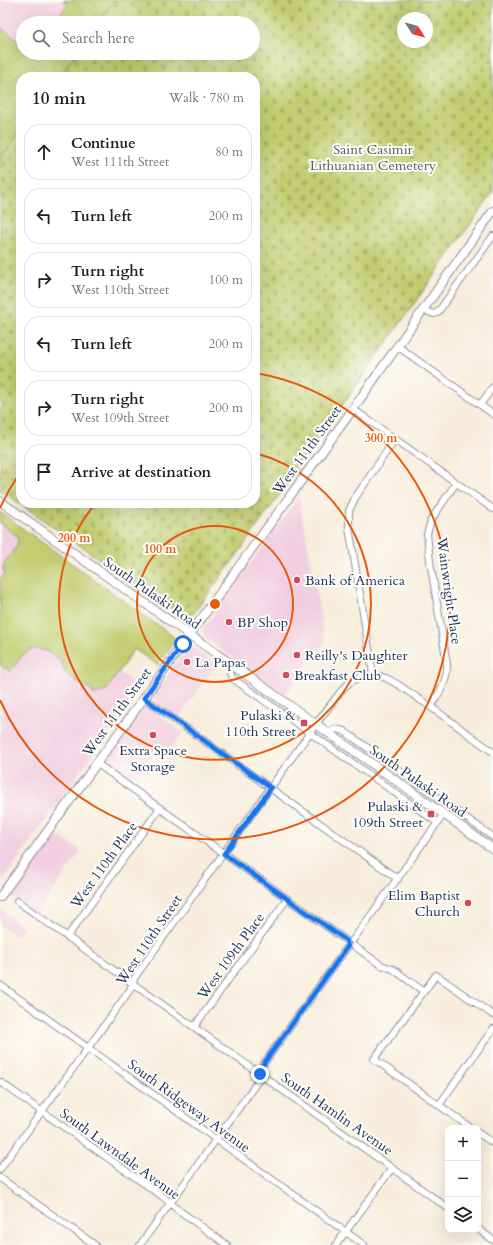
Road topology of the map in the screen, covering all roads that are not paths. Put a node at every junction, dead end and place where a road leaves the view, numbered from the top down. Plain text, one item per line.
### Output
1 (493, 211) edge
2 (493, 236) edge
3 (422, 310) junction
4 (397, 346) junction
5 (493, 387) edge
6 (480, 405) junction
7 (352, 409) junction
8 (493, 414) edge
9 (395, 440) junction
10 (456, 483) junction
11 (0, 501) edge
12 (493, 509) edge
13 (189, 635) junction
14 (231, 664) junction
15 (373, 674) junction
16 (144, 698) junction
17 (430, 707) junction
18 (316, 724) junction
19 (310, 733) junction
20 (329, 733) junction
21 (493, 752) edge
22 (96, 763) junction
23 (271, 788) junction
24 (160, 808) junction
25 (444, 814) junction
26 (438, 823) junction
27 (493, 837) edge
28 (493, 849) edge
29 (224, 854) junction
30 (398, 879) junction
31 (0, 897) edge
32 (287, 899) junction
33 (17, 901) dead end
34 (67, 937) junction
35 (351, 943) junction
36 (132, 983) junction
37 (0, 985) edge
38 (423, 991) junction
39 (493, 1015) edge
40 (194, 1027) junction
41 (493, 1029) edge
42 (87, 1048) junction
43 (260, 1074) junction
44 (0, 1082) edge
45 (439, 1105) junction
46 (42, 1111) junction
47 (467, 1125) edge
48 (481, 1135) edge
49 (216, 1140) junction
50 (493, 1143) edge
51 (392, 1168) junction
52 (0, 1169) edge
53 (0, 1178) edge
54 (170, 1203) junction
55 (445, 1206) edge
56 (481, 1231) edge
57 (346, 1232) junction
58 (493, 1240) edge
59 (223, 1244) edge
60 (95, 1245) edge
61 (140, 1245) edge
62 (336, 1245) edge
63 (364, 1245) edge

1 - 3 main road, West 111th Street
2 - 3 street
3 - 4 main road, West 111th Street
4 - 6 street
4 - 7 main road, West 111th Street
5 - 6 street
6 - 8 street
7 - 9 street
7 - 13 main road, West 111th Street
9 - 10 street
9 - 15 street
10 - 12 street
10 - 17 street, Wainwright Place
11 - 13 main road, South Pulaski Road
13 - 14 main road, South Pulaski Road
13 - 16 main road, West 111th Street
14 - 18 main road, South Pulaski Road
14 - 19 street, South Pulaski Road
15 - 17 street
15 - 18 street, West 110th Street
16 - 22 main road, West 111th Street
16 - 23 street
17 - 21 street
18 - 19 street, West 110th Street
18 - 20 main road, South Pulaski Road
19 - 23 street, West 110th Street
19 - 26 street, South Pulaski Road
20 - 25 main road, South Pulaski Road
20 - 27 street, South Pulaski Road
22 - 24 street
22 - 31 main road, West 111th Street
23 - 29 street, West 110th Street
23 - 30 street
24 - 29 street
24 - 34 street, West 110th Place
25 - 26 street
25 - 28 main road, South Pulaski Road
26 - 30 street
29 - 32 street
29 - 36 street, West 110th Street
30 - 35 street
32 - 35 street
32 - 40 street, West 109th Place
33 - 34 street, South Hamlin Avenue
34 - 36 street, South Hamlin Avenue
35 - 38 street
35 - 43 street
36 - 40 street, South Hamlin Avenue
36 - 42 street, West 110th Street
37 - 42 street, South Ridgeway Avenue
38 - 39 street
38 - 45 street
40 - 43 street, South Hamlin Avenue
41 - 45 street
42 - 46 street, West 110th Street
42 - 49 street, South Ridgeway Avenue
43 - 49 street
43 - 51 street, South Hamlin Avenue
44 - 46 street, South Lawndale Avenue
45 - 47 street
46 - 52 street, West 110th Street
46 - 54 street, South Lawndale Avenue
48 - 50 street
49 - 54 street
49 - 57 street, South Ridgeway Avenue
51 - 55 street, South Hamlin Avenue
51 - 57 street
53 - 60 street
54 - 59 street, South Lawndale Avenue
54 - 61 street
56 - 58 street
57 - 62 street
57 - 63 street, South Ridgeway Avenue

